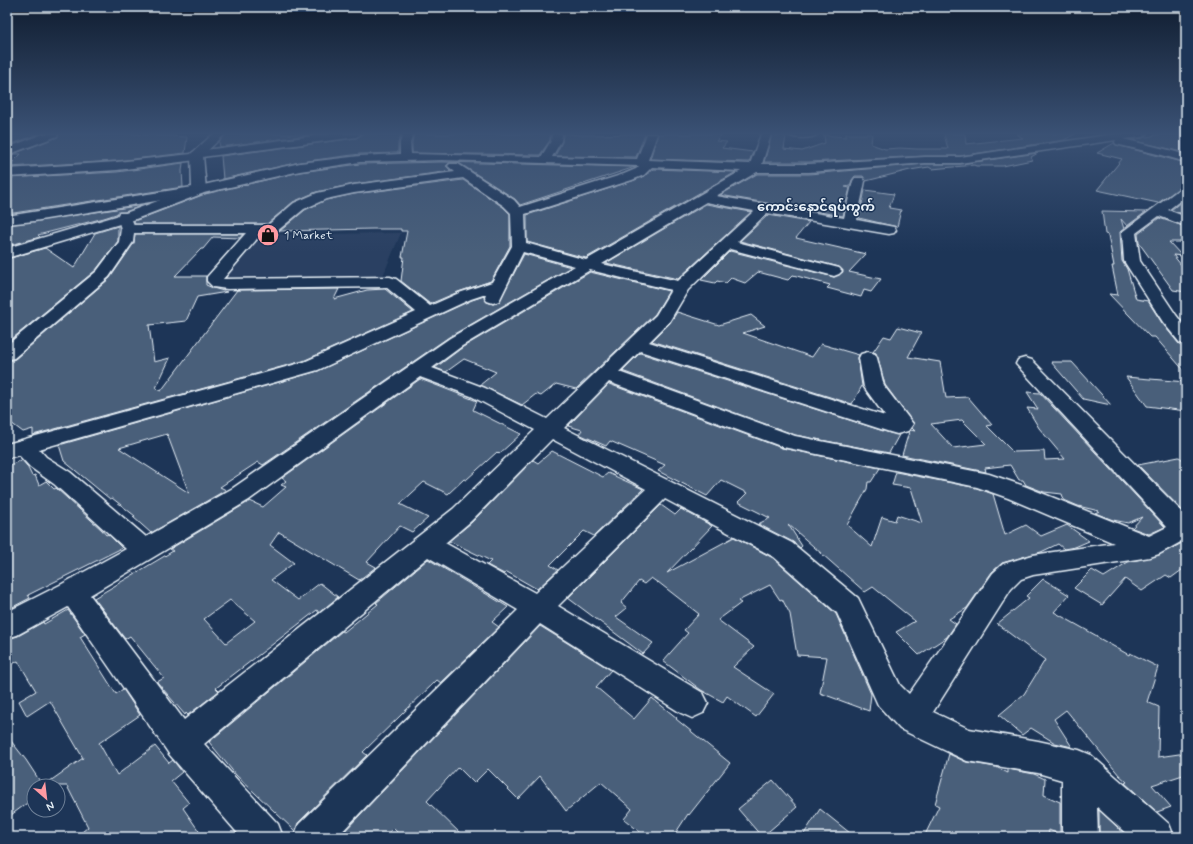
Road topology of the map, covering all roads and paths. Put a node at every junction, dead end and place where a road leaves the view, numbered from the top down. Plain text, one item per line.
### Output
1 (198, 173) edge
2 (272, 173) edge
3 (637, 173) edge
4 (746, 173) edge
5 (466, 174) joint
6 (859, 181) dead end
7 (199, 190) junction
8 (1186, 190) edge
9 (704, 198) junction
10 (764, 209) junction
11 (1159, 211) junction
12 (518, 212) junction
13 (124, 216) junction
14 (7, 220) edge
15 (1186, 222) edge
16 (850, 224) junction
17 (258, 229) junction
18 (889, 230) dead end
19 (727, 244) junction
20 (519, 246) junction
21 (7, 253) edge
22 (588, 265) junction
23 (834, 271) dead end
24 (498, 285) junction
25 (681, 287) junction
26 (428, 313) junction
27 (483, 325) junction
28 (1183, 333) edge
29 (636, 344) junction
30 (7, 354) edge
31 (868, 358) dead end
32 (1025, 364) dead end
33 (417, 369) junction
34 (604, 374) junction
35 (548, 429) junction
36 (16, 449) edge
37 (662, 488) junction
38 (1185, 528) edge
39 (426, 544) junction
40 (1150, 547) junction
41 (144, 550) junction
42 (72, 592) junction
43 (538, 608) junction
44 (7, 626) edge
45 (692, 703) dead end
46 (911, 718) junction
47 (181, 743) junction
48 (1079, 767) junction
49 (265, 837) edge
50 (312, 837) edge
51 (1080, 837) edge
52 (1156, 837) edge

1 - 7 highway
2 - 7 street
3 - 12 street
4 - 9 street
5 - 12 street
5 - 17 street
6 - 16 street
7 - 13 highway
8 - 11 street
9 - 10 street
9 - 22 street
10 - 16 street
10 - 19 street
11 - 15 street
11 - 28 street
12 - 20 street
13 - 14 street
13 - 17 street
13 - 21 highway
13 - 30 street
16 - 18 street
17 - 26 street
19 - 23 street
19 - 25 street
20 - 22 street
20 - 24 street
22 - 25 street
22 - 27 street
24 - 26 street
24 - 27 street
25 - 29 street
26 - 36 street
27 - 33 street
29 - 31 street
29 - 34 street
32 - 38 street
33 - 35 street
33 - 41 street
34 - 35 street
34 - 40 street
35 - 37 street
35 - 39 street
36 - 41 street
37 - 43 street
37 - 46 street
38 - 40 street
39 - 43 street
39 - 47 street
40 - 46 street
41 - 42 street
42 - 44 street
42 - 47 street
43 - 45 street
43 - 50 street
46 - 48 street
47 - 49 street
48 - 51 street
48 - 52 street

